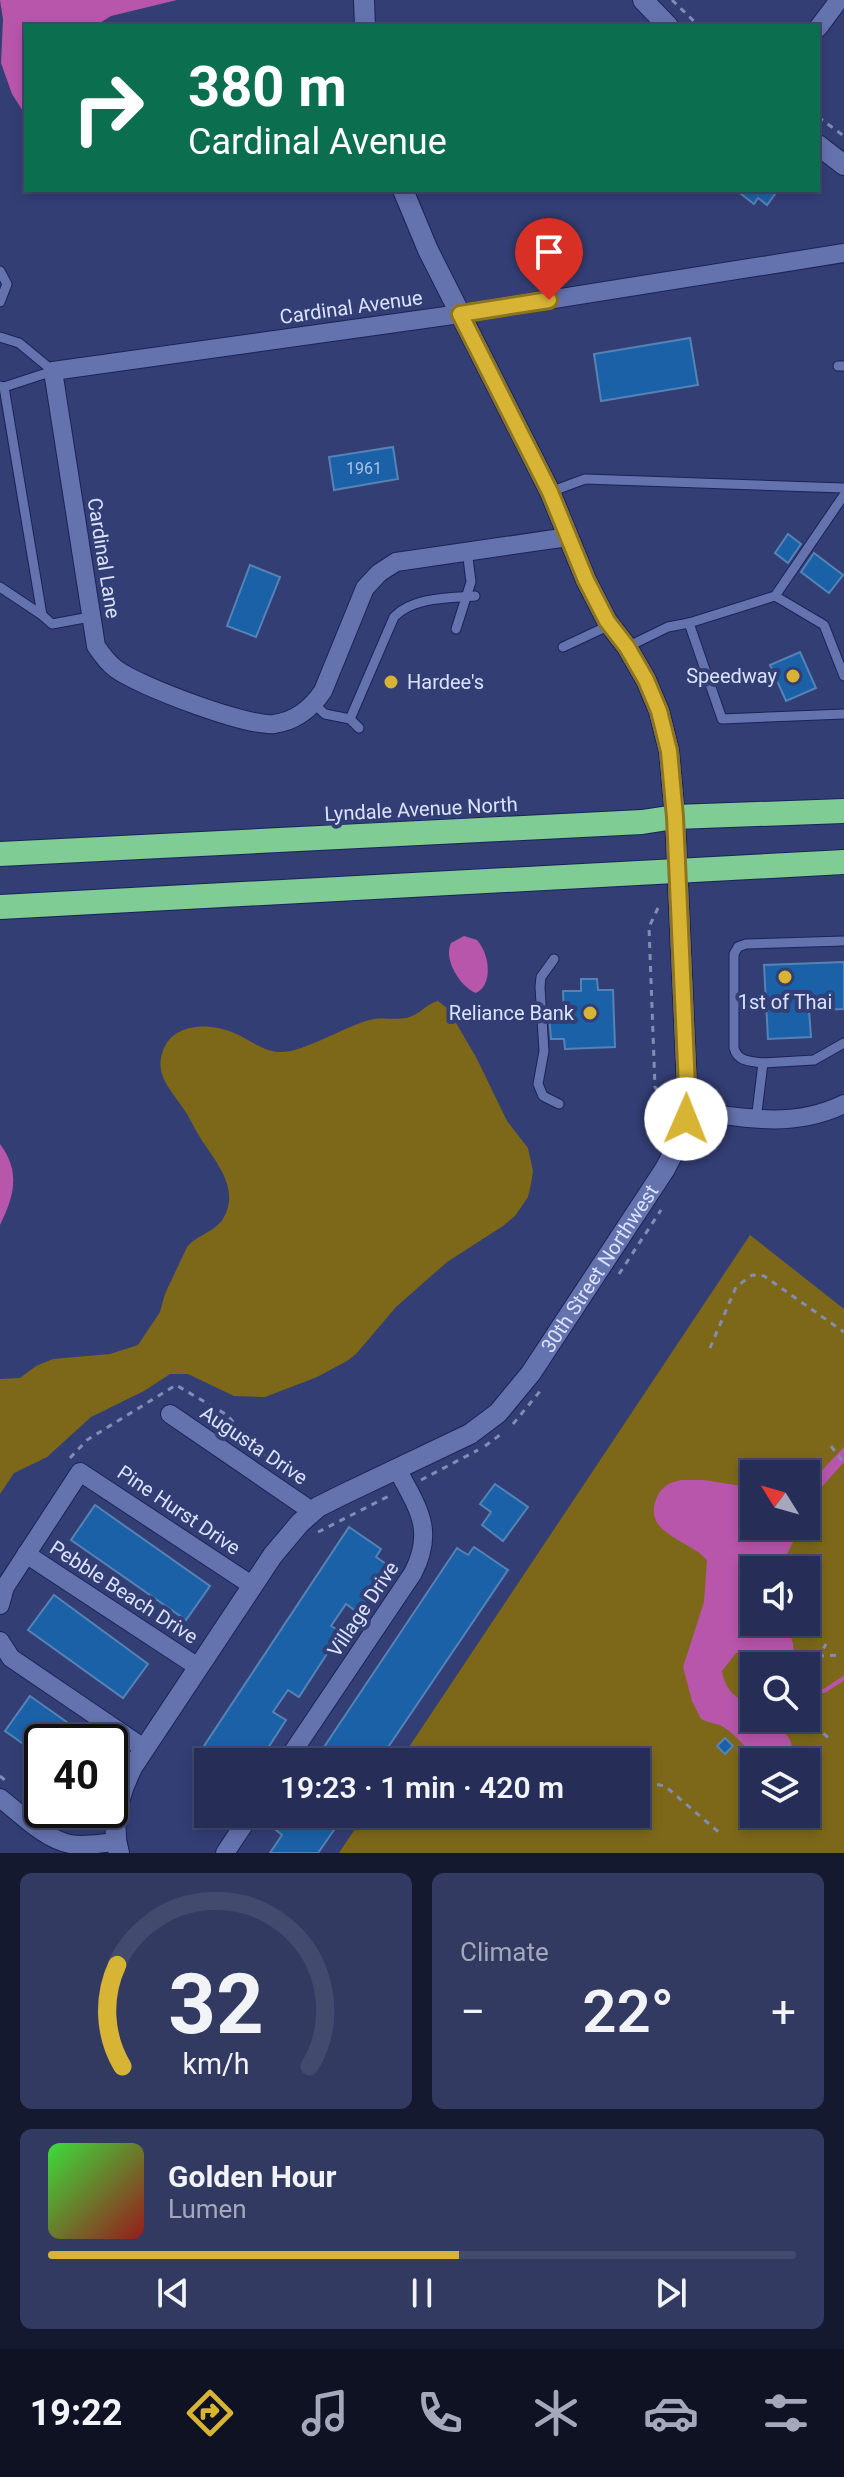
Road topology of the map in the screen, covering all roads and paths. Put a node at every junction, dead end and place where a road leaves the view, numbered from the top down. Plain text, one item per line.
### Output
1 (364, 0) edge
2 (643, 0) edge
3 (672, 0) edge
4 (839, 0) edge
5 (365, 24) edge
6 (666, 24) edge
7 (697, 24) edge
8 (820, 25) edge
9 (820, 118) edge
10 (844, 136) edge
11 (820, 147) edge
12 (844, 165) edge
13 (404, 192) edge
14 (844, 253) edge
15 (0, 271) edge
16 (0, 302) edge
17 (460, 314) junction
18 (0, 337) edge
19 (53, 371) junction
20 (2, 386) edge
21 (844, 488) edge
22 (550, 492) junction
23 (844, 495) edge
24 (568, 537) junction
25 (467, 550) junction
26 (0, 587) edge
27 (470, 596) junction
28 (775, 596) junction
29 (42, 615) junction
30 (90, 617) junction
31 (689, 623) junction
32 (610, 625) junction
33 (456, 629) dead end
34 (563, 647) dead end
35 (627, 647) junction
36 (844, 676) edge
37 (314, 704) junction
38 (844, 714) edge
39 (350, 719) junction
40 (359, 728) dead end
41 (844, 811) edge
42 (675, 817) junction
43 (0, 839) edge
44 (92, 850) junction
45 (0, 854) edge
46 (844, 862) edge
47 (677, 871) junction
48 (0, 907) edge
49 (658, 908) dead end
50 (844, 941) edge
51 (554, 959) dead end
52 (844, 1043) edge
53 (763, 1063) junction
54 (559, 1104) dead end
55 (844, 1104) edge
56 (687, 1114) junction
57 (756, 1120) junction
58 (844, 1332) edge
59 (710, 1348) dead end
60 (170, 1414) dead end
61 (831, 1446) dead end
62 (844, 1463) edge
63 (74, 1467) junction
64 (397, 1469) junction
65 (288, 1473) dead end
66 (316, 1509) junction
67 (310, 1538) dead end
68 (26, 1554) junction
69 (253, 1586) junction
70 (0, 1605) edge
71 (0, 1641) edge
72 (826, 1644) dead end
73 (820, 1653) edge
74 (842, 1655) dead end
75 (820, 1656) edge
76 (198, 1667) junction
77 (820, 1731) edge
78 (831, 1740) dead end
79 (295, 1748) edge
80 (145, 1749) junction
81 (650, 1783) edge
82 (0, 1798) edge
83 (78, 1828) edge
84 (242, 1828) edge
85 (722, 1835) dead end
86 (117, 1841) edge
87 (225, 1853) edge

1 - 5 street
2 - 6 street
3 - 7 path
4 - 8 street
9 - 10 path
11 - 12 street
13 - 17 street, 30th Street Northwest
14 - 17 street, Cardinal Avenue
15 - 16 lane
17 - 19 street, Cardinal Avenue
17 - 22 street, 30th Street Northwest
18 - 19 lane
19 - 20 lane
19 - 30 street, Cardinal Lane
20 - 29 lane
21 - 22 lane
22 - 24 street, 30th Street Northwest
23 - 28 lane
24 - 25 street
24 - 32 street, 30th Street Northwest
25 - 27 lane
25 - 37 street
26 - 29 lane
27 - 33 lane
27 - 39 lane
28 - 31 lane
28 - 36 lane
29 - 30 lane
30 - 37 street, Cardinal Lane
31 - 35 lane
31 - 38 lane
32 - 34 lane
32 - 35 street, 30th Street Northwest
35 - 42 street, 30th Street Northwest
37 - 39 lane
39 - 40 lane
41 - 42 highway, Lyndale Avenue North
42 - 44 highway, Lyndale Avenue North
42 - 47 street, 30th Street Northwest
43 - 44 highway
44 - 45 highway, Lyndale Avenue North
46 - 47 highway
47 - 48 highway
47 - 56 street, 30th Street Northwest
49 - 56 path
50 - 53 lane
51 - 54 lane
52 - 53 lane
53 - 57 lane
55 - 57 street
56 - 57 street
56 - 64 street, 30th Street Northwest
58 - 59 path
60 - 66 street, Augusta Drive
61 - 62 path
63 - 65 path
63 - 68 street
63 - 69 street, Pine Hurst Drive
64 - 66 street, 30th Street Northwest
64 - 79 street, Village Drive
66 - 67 path
66 - 69 street, 30th Street Northwest
68 - 70 street
68 - 76 street, Pebble Beach Drive
69 - 76 street, 30th Street Northwest
71 - 80 street
72 - 73 path
74 - 75 path
76 - 80 street, 30th Street Northwest
77 - 78 path
80 - 86 street, 30th Street Northwest
81 - 85 path
82 - 86 street
83 - 86 path
84 - 87 street

